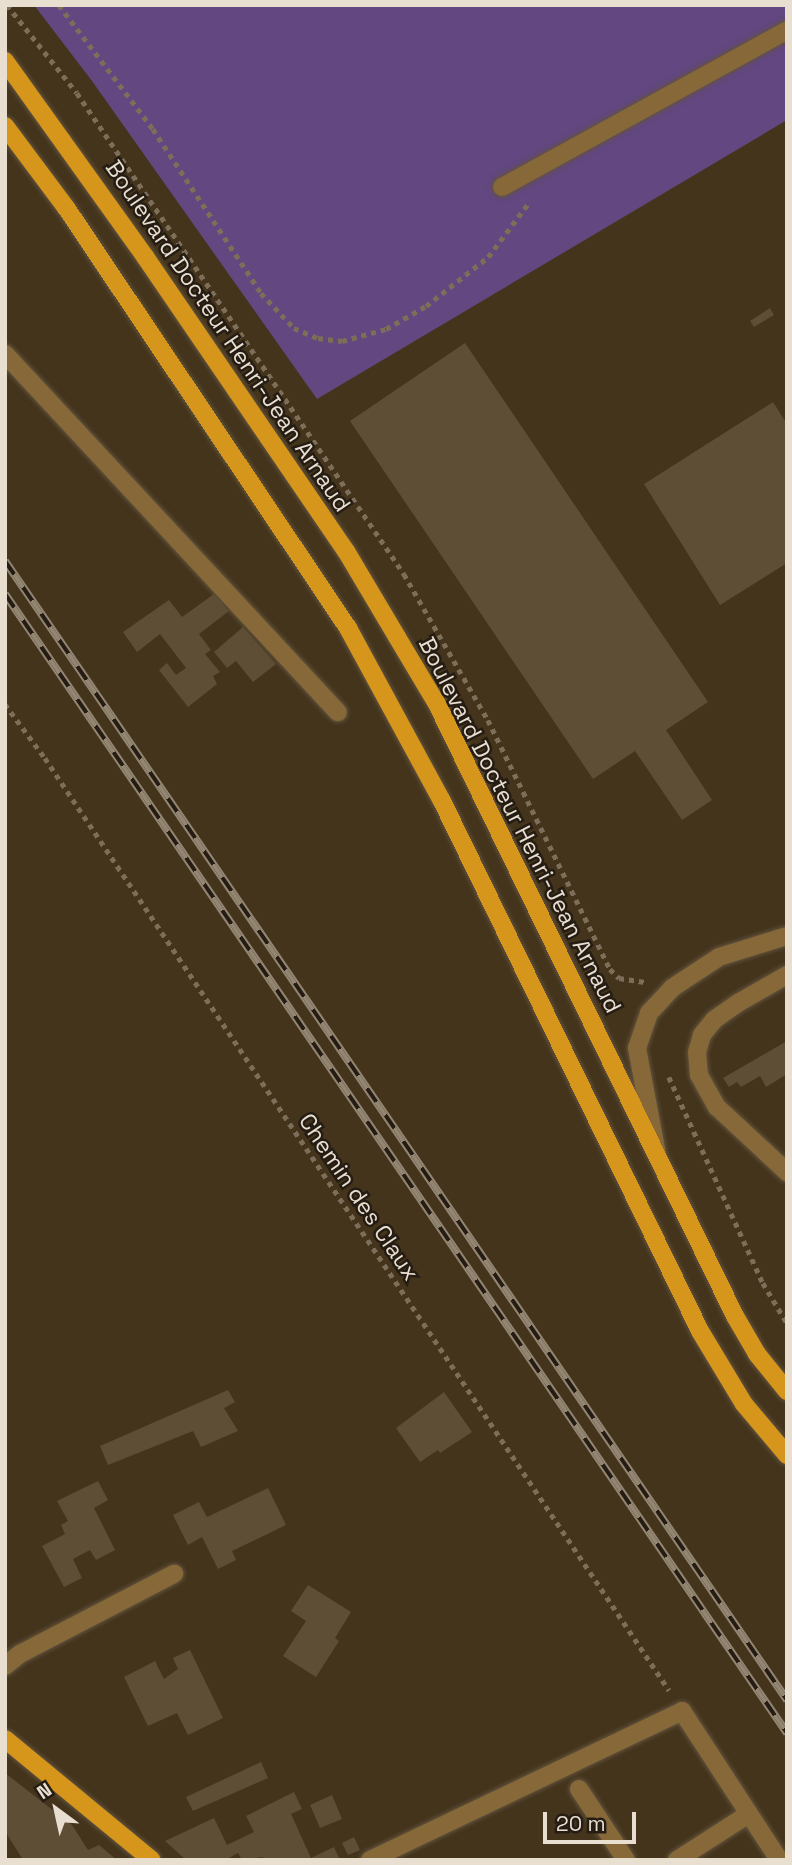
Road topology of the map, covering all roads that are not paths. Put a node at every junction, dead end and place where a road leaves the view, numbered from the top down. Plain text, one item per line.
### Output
1 (787, 30) edge
2 (5, 61) edge
3 (5, 126) edge
4 (502, 187) dead end
5 (5, 354) edge
6 (338, 712) dead end
7 (787, 936) edge
8 (787, 975) edge
9 (658, 1161) junction
10 (787, 1172) edge
11 (787, 1391) edge
12 (787, 1455) edge
13 (174, 1574) dead end
14 (5, 1666) edge
15 (5, 1740) edge
16 (579, 1789) dead end
17 (749, 1814) junction
18 (152, 1860) edge
19 (370, 1860) edge
20 (626, 1860) edge
21 (677, 1860) edge
22 (779, 1860) edge

1 - 4 street
2 - 9 main road, Boulevard Docteur Henri-Jean Arnaud
3 - 12 main road
5 - 6 street
7 - 9 street
8 - 10 street
9 - 11 main road, Boulevard Docteur Henri-Jean Arnaud
13 - 14 street
15 - 18 main road
16 - 20 street
17 - 19 street
17 - 21 street
17 - 22 street

